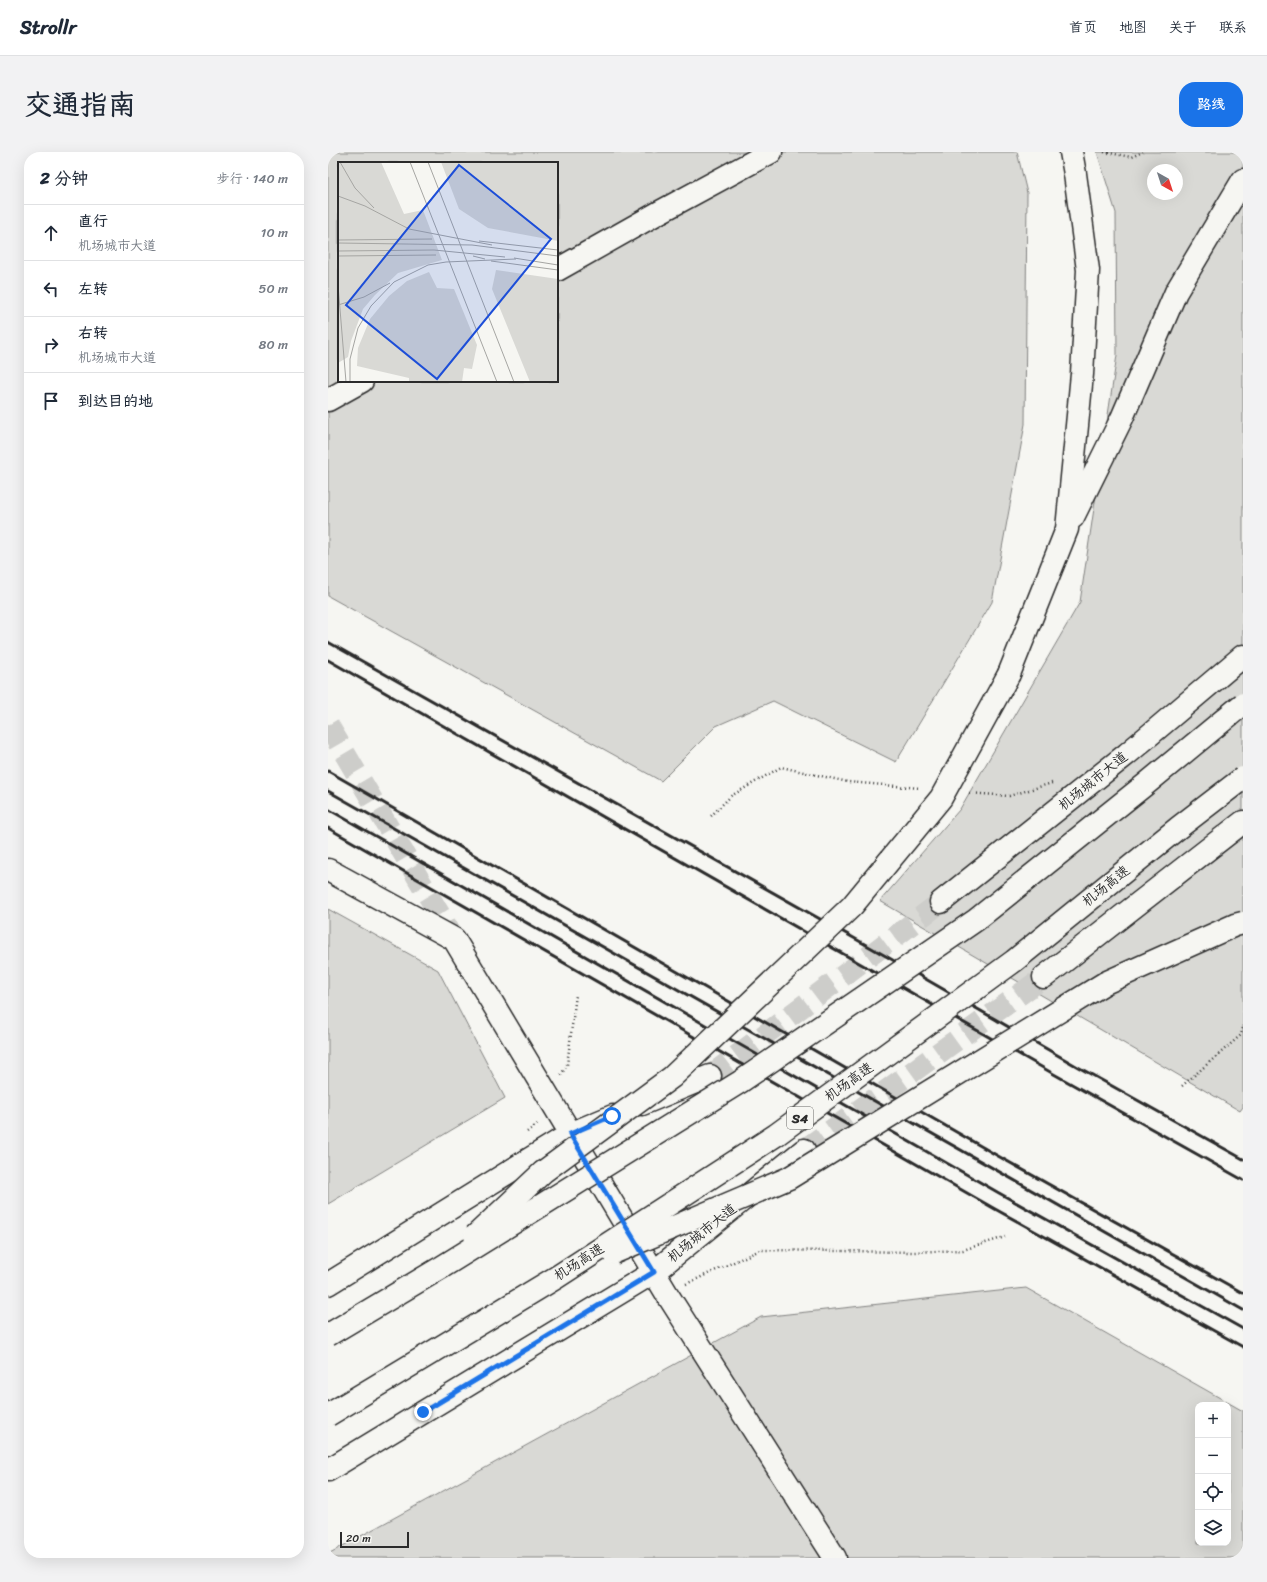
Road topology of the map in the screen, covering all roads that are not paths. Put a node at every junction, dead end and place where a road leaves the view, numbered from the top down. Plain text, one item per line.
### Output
1 (772, 152) edge
2 (1070, 152) edge
3 (1243, 180) edge
4 (558, 269) edge
5 (360, 382) edge
6 (328, 400) edge
7 (1067, 529) junction
8 (1243, 656) edge
9 (1243, 704) edge
10 (1243, 778) edge
11 (1243, 822) edge
12 (328, 870) edge
13 (941, 902) tunnel mouth
14 (1243, 923) edge
15 (1044, 977) tunnel mouth
16 (710, 1076) tunnel mouth
17 (570, 1134) junction
18 (804, 1150) tunnel mouth
19 (442, 1267) junction
20 (654, 1272) junction
21 (557, 1277) junction
22 (328, 1284) edge
23 (328, 1334) edge
24 (328, 1415) edge
25 (328, 1470) edge
26 (835, 1558) edge

1 - 4 main road
2 - 7 main road
3 - 7 main road
5 - 6 main road
7 - 19 main road, bridge
8 - 13 main road, 机场城市大道
9 - 19 main road, bridge
10 - 21 main road, 机场高速 / S4, bridge
11 - 15 main road
12 - 17 main road
14 - 21 main road, bridge
16 - 17 main road
17 - 20 main road
17 - 22 main road
18 - 20 main road, 机场城市大道
19 - 23 main road, bridge
20 - 25 main road, 机场城市大道
20 - 26 main road
21 - 24 main road, 机场高速 / S4, bridge

